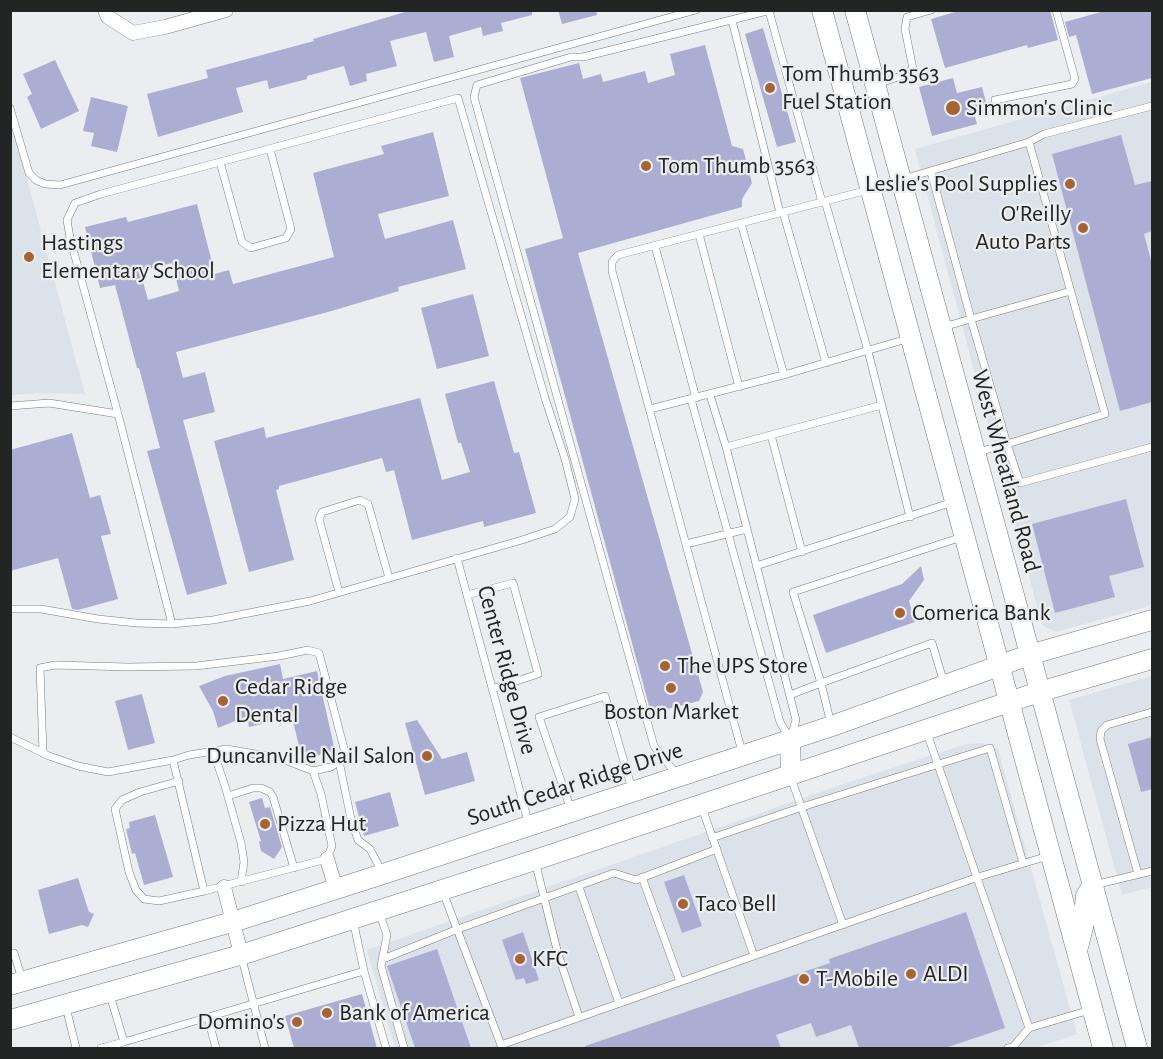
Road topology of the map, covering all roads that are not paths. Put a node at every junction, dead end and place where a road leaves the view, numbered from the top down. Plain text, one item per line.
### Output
1 (105, 10) edge
2 (226, 10) edge
3 (696, 10) edge
4 (822, 10) edge
5 (855, 10) edge
6 (931, 10) edge
7 (1056, 10) edge
8 (770, 11) edge
9 (732, 20) junction
10 (875, 85) junction
11 (995, 100) dead end
12 (1152, 106) edge
13 (10, 108) edge
14 (1029, 142) junction
15 (270, 149) junction
16 (220, 162) junction
17 (931, 172) junction
18 (901, 180) junction
19 (871, 189) junction
20 (824, 202) junction
21 (782, 212) junction
22 (741, 223) junction
23 (699, 234) junction
24 (655, 246) junction
25 (1071, 291) junction
26 (971, 319) junction
27 (942, 328) junction
28 (911, 337) junction
29 (868, 351) junction
30 (826, 363) junction
31 (784, 375) junction
32 (739, 387) junction
33 (710, 395) junction
34 (693, 399) junction
35 (10, 405) edge
36 (882, 405) junction
37 (650, 409) junction
38 (118, 414) junction
39 (771, 435) junction
40 (1007, 444) junction
41 (726, 447) junction
42 (1152, 447) edge
43 (975, 453) junction
44 (956, 501) junction
45 (910, 517) junction
46 (747, 529) junction
47 (729, 534) junction
48 (965, 536) junction
49 (686, 544) junction
50 (802, 552) junction
51 (457, 558) junction
52 (756, 566) junction
53 (389, 578) junction
54 (339, 592) junction
55 (467, 595) junction
56 (10, 609) edge
57 (1152, 620) edge
58 (172, 624) junction
59 (1029, 655) junction
60 (1152, 659) edge
61 (1001, 666) junction
62 (821, 683) junction
63 (944, 686) junction
64 (492, 689) junction
65 (1039, 693) junction
66 (790, 695) junction
67 (1010, 703) junction
68 (1152, 712) edge
69 (832, 726) junction
70 (927, 731) junction
71 (10, 736) edge
72 (790, 740) junction
73 (213, 751) junction
74 (43, 753) junction
75 (743, 755) junction
76 (173, 760) junction
77 (339, 761) junction
78 (939, 766) junction
79 (313, 771) junction
80 (791, 776) junction
81 (678, 777) junction
82 (179, 781) junction
83 (633, 792) junction
84 (228, 796) junction
85 (701, 806) junction
86 (802, 807) junction
87 (571, 812) junction
88 (529, 827) junction
89 (712, 838) junction
90 (717, 849) junction
91 (1050, 855) junction
92 (327, 859) junction
93 (535, 860) junction
94 (1023, 863) junction
95 (294, 867) junction
96 (1152, 871) edge
97 (383, 874) junction
98 (1138, 874) junction
99 (642, 877) junction
100 (978, 877) junction
101 (241, 882) junction
102 (1092, 886) junction
103 (224, 887) junction
104 (579, 887) junction
105 (336, 889) junction
106 (442, 890) junction
107 (204, 891) junction
108 (544, 900) junction
109 (379, 911) junction
110 (353, 919) junction
111 (232, 922) junction
112 (843, 925) junction
113 (458, 929) junction
114 (1077, 951) junction
115 (10, 954) edge
116 (241, 954) junction
117 (754, 956) junction
118 (383, 959) junction
119 (364, 971) junction
120 (680, 982) junction
121 (17, 983) edge
122 (110, 992) junction
123 (619, 1003) junction
124 (65, 1005) junction
125 (254, 1005) junction
126 (1092, 1010) junction
127 (579, 1017) junction
128 (208, 1018) junction
129 (10, 1020) edge
130 (1029, 1028) junction
131 (123, 1042) junction
132 (76, 1048) edge
133 (101, 1048) edge
134 (216, 1048) edge
135 (265, 1048) edge
136 (386, 1048) edge
137 (404, 1048) edge
138 (1008, 1048) edge
139 (1103, 1048) edge
140 (1137, 1048) edge

1 - 2 street
3 - 13 lane
4 - 19 main road
5 - 10 main road, West Wheatland Road
6 - 10 lane
7 - 11 lane
8 - 9 lane
8 - 20 lane
9 - 21 lane
9 - 81 lane
10 - 18 main road, West Wheatland Road
12 - 14 lane
14 - 17 lane
14 - 25 lane
15 - 16 lane
15 - 16 lane
15 - 51 lane
16 - 38 lane
17 - 18 lane
17 - 26 lane
18 - 27 main road, West Wheatland Road
19 - 20 lane
19 - 28 main road
20 - 21 lane
20 - 29 lane
21 - 22 lane
21 - 30 lane
22 - 23 lane
22 - 31 lane
23 - 24 lane
23 - 32 lane
24 - 34 lane
24 - 37 lane
25 - 26 lane
25 - 40 lane
26 - 27 lane
26 - 40 lane
27 - 28 main road
27 - 43 main road, West Wheatland Road
28 - 29 lane
28 - 44 main road
29 - 30 lane
29 - 36 lane
30 - 31 lane
31 - 32 lane
32 - 33 lane
33 - 34 lane
33 - 41 lane
34 - 37 lane
34 - 47 lane
35 - 38 lane
36 - 39 lane
36 - 45 lane
37 - 49 lane
38 - 58 lane
39 - 41 lane
39 - 50 lane
40 - 42 lane
40 - 43 lane
41 - 46 lane
43 - 59 main road, West Wheatland Road
44 - 45 lane
44 - 48 main road
45 - 50 lane
46 - 47 lane
46 - 52 lane
47 - 49 lane
47 - 72 lane
48 - 61 main road
48 - 62 lane
49 - 75 lane
50 - 52 lane
51 - 53 lane
51 - 55 lane, Center Ridge Drive
52 - 66 lane
53 - 54 lane
53 - 54 lane
54 - 58 lane
55 - 64 lane, Center Ridge Drive
55 - 64 lane
56 - 58 lane
57 - 59 main road, South Cedar Ridge Drive
59 - 61 main road, South Cedar Ridge Drive
59 - 65 main road, West Wheatland Road
60 - 65 main road
61 - 63 main road, South Cedar Ridge Drive
61 - 67 main road
62 - 63 lane
62 - 66 lane
62 - 69 lane
63 - 69 main road, South Cedar Ridge Drive
64 - 88 lane, Center Ridge Drive
65 - 67 main road
65 - 102 main road, West Wheatland Road
66 - 72 lane
67 - 70 main road
67 - 91 main road
68 - 98 lane
69 - 72 main road, South Cedar Ridge Drive
70 - 78 lane
70 - 80 main road
71 - 74 lane
72 - 75 main road, South Cedar Ridge Drive
72 - 80 main road
73 - 76 lane
73 - 79 lane
73 - 84 lane
74 - 76 lane
74 - 77 lane
75 - 81 main road, South Cedar Ridge Drive
76 - 82 lane
77 - 79 lane
77 - 97 lane
78 - 86 lane
78 - 94 lane
78 - 100 lane
79 - 92 lane
80 - 85 main road
80 - 86 lane
81 - 83 main road, South Cedar Ridge Drive
82 - 107 lane
82 - 107 lane
83 - 87 main road, South Cedar Ridge Drive
83 - 87 lane
84 - 95 lane
84 - 101 lane
85 - 89 lane
85 - 93 main road
86 - 89 lane
86 - 112 lane
87 - 88 main road, South Cedar Ridge Drive
88 - 93 main road
88 - 97 main road, South Cedar Ridge Drive
89 - 90 lane
90 - 99 lane
90 - 117 lane
91 - 94 lane
91 - 114 main road
92 - 95 lane
92 - 105 street
93 - 106 main road
93 - 108 lane
94 - 100 lane
95 - 101 lane
96 - 98 lane
97 - 105 main road, South Cedar Ridge Drive
98 - 102 lane
99 - 104 lane
99 - 120 lane
100 - 112 lane
100 - 130 lane
101 - 103 lane
102 - 114 main road
102 - 140 main road, West Wheatland Road
103 - 107 lane
103 - 111 street
104 - 108 lane
104 - 123 lane
105 - 111 main road, South Cedar Ridge Drive
106 - 109 main road
106 - 113 lane
108 - 113 lane
108 - 127 lane
109 - 110 main road
109 - 118 lane
110 - 116 main road
110 - 119 lane
111 - 116 street
111 - 121 main road, South Cedar Ridge Drive
112 - 117 lane
113 - 118 lane
113 - 127 lane
114 - 126 main road
115 - 121 lane
116 - 122 main road
116 - 125 lane
117 - 120 lane
118 - 137 lane
119 - 125 lane
119 - 136 lane
120 - 123 lane
122 - 124 main road
122 - 131 lane
123 - 127 lane
124 - 129 main road
124 - 132 lane
125 - 128 lane
125 - 135 lane
126 - 130 lane
126 - 139 main road
128 - 131 lane
128 - 134 lane
130 - 138 lane
131 - 133 lane

